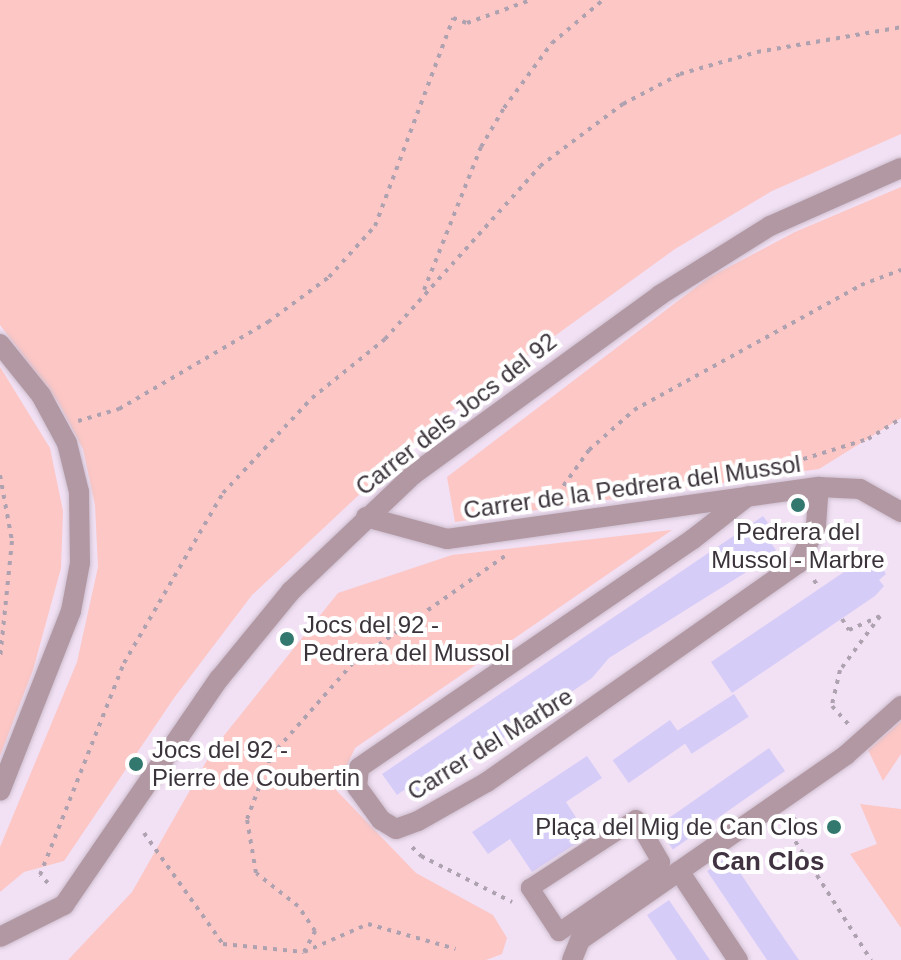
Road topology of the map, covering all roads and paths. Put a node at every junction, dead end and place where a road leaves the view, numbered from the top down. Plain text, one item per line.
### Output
1 (531, 0) edge
2 (603, 0) edge
3 (901, 27) edge
4 (901, 168) edge
5 (901, 270) edge
6 (423, 292) junction
7 (0, 344) edge
8 (901, 418) edge
9 (68, 424) dead end
10 (757, 473) dead end
11 (0, 475) edge
12 (819, 487) junction
13 (748, 496) junction
14 (555, 498) dead end
15 (901, 512) edge
16 (366, 517) junction
17 (514, 545) dead end
18 (812, 578) dead end
19 (819, 588) dead end
20 (842, 619) dead end
21 (0, 659) edge
22 (901, 706) edge
23 (849, 725) dead end
24 (0, 791) edge
25 (801, 809) dead end
26 (396, 829) junction
27 (144, 833) dead end
28 (679, 871) junction
29 (48, 883) dead end
30 (523, 912) dead end
31 (559, 932) joint
32 (0, 937) edge
33 (456, 949) dead end
34 (304, 952) junction
35 (572, 960) edge
36 (738, 960) edge
37 (871, 960) edge

1 - 9 path
2 - 6 path
3 - 6 path
4 - 16 street, Carrer dels Jocs del 92
5 - 14 path
6 - 29 path
7 - 24 street
8 - 10 path
11 - 21 path
12 - 13 street, Carrer de la Pedrera del Mussol
12 - 15 street, Carrer de la Pedrera del Mussol
12 - 26 street, Carrer del Marbre
13 - 16 street, Carrer de la Pedrera del Mussol
13 - 26 street, Carrer del Marbre
16 - 32 street, Carrer dels Jocs del 92
17 - 34 path
18 - 19 path
20 - 23 path
22 - 28 street
25 - 37 path
26 - 30 path
27 - 34 path
28 - 35 street
28 - 36 street
31 - 31 street
33 - 34 path

